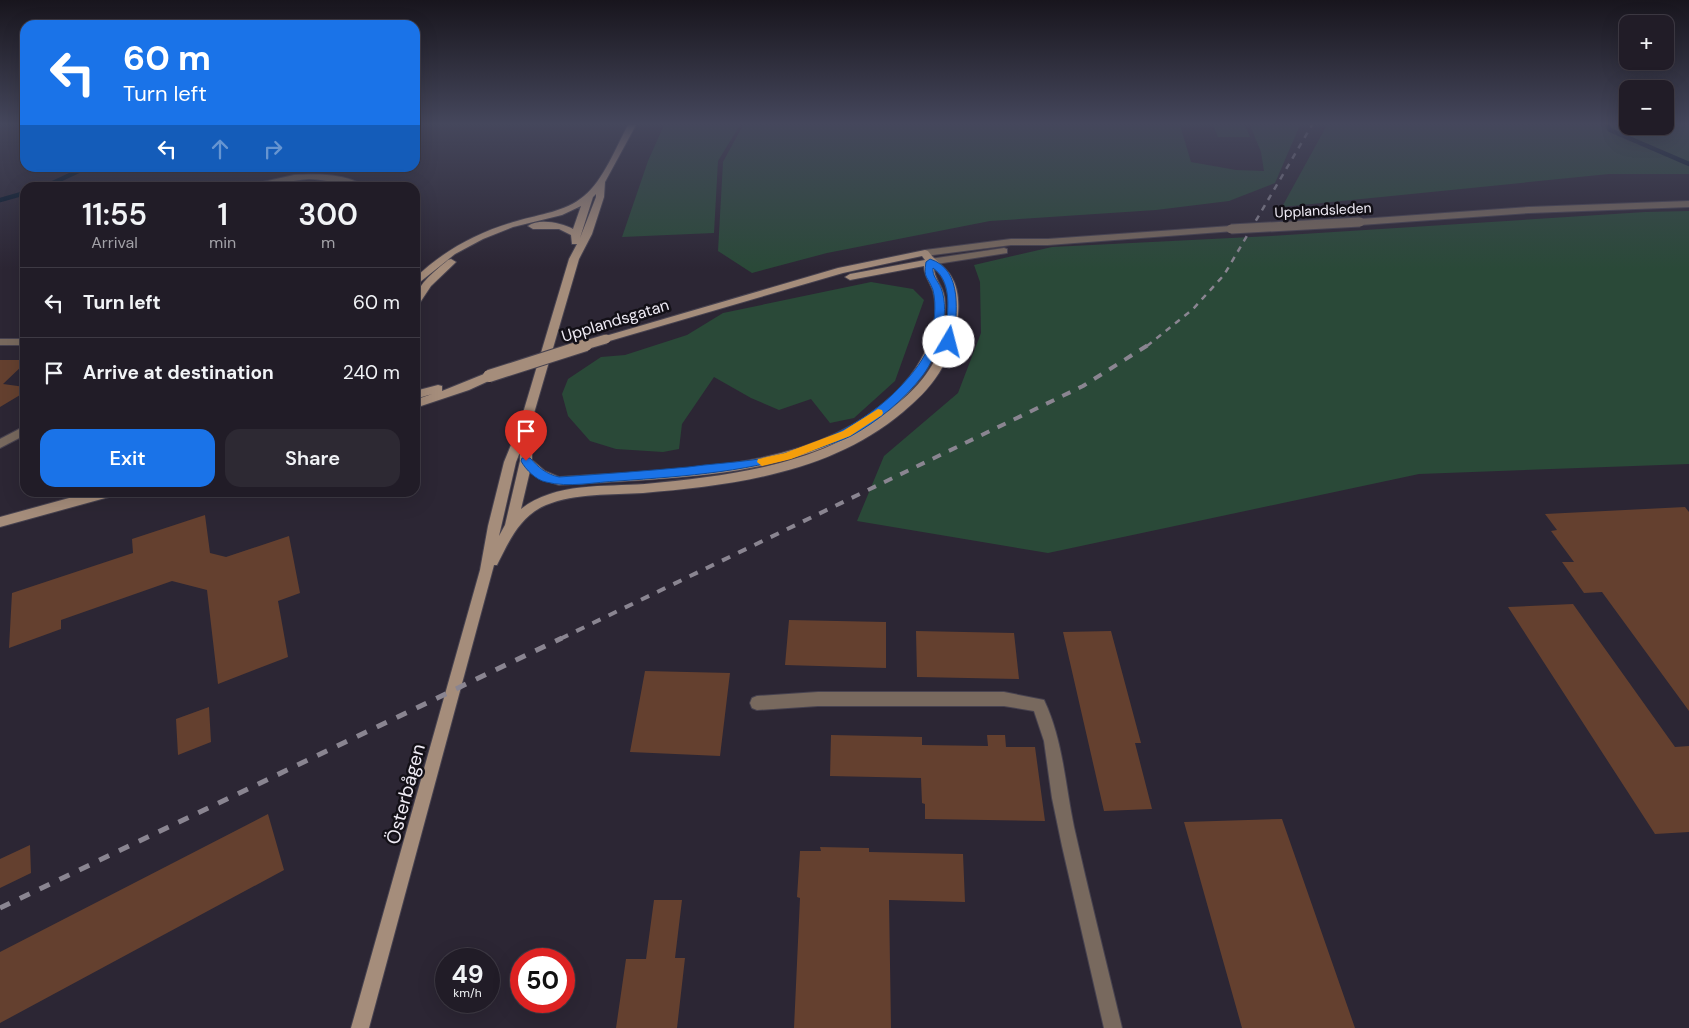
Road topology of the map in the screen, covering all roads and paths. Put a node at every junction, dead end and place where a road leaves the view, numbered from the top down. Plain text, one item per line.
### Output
1 (606, 173) edge
2 (278, 182) edge
3 (353, 182) edge
4 (601, 182) junction
5 (589, 197) junction
6 (1688, 205) edge
7 (576, 234) junction
8 (928, 257) junction
9 (574, 259) junction
10 (420, 278) edge
11 (420, 294) edge
12 (20, 335) edge
13 (5, 342) edge
14 (20, 342) edge
15 (489, 376) junction
16 (420, 394) edge
17 (420, 402) edge
18 (526, 423) junction
19 (20, 433) edge
20 (0, 444) edge
21 (526, 461) junction
22 (91, 497) edge
23 (0, 522) edge
24 (511, 525) junction
25 (487, 570) junction
26 (757, 703) dead end
27 (360, 1028) edge
28 (1113, 1028) edge

1 - 4 main road, Österbågen
2 - 3 street
4 - 5 main road, Österbågen
4 - 9 main road, Österbågen
5 - 7 main road, Österbågen
5 - 10 main road
6 - 8 street, Upplandsleden, bridge
7 - 9 main road, Österbågen
7 - 11 main road
8 - 15 main road, Upplandsgatan, bridge
8 - 21 main road
8 - 24 main road
9 - 18 main road, Österbågen
12 - 13 street
13 - 14 street
15 - 16 main road, Upplandsgatan
15 - 17 main road, Upplandsgatan
18 - 21 main road, Österbågen
18 - 25 main road, Österbågen
19 - 20 street
21 - 24 main road, Österbågen
22 - 23 main road
24 - 25 main road, Österbågen
25 - 27 main road, Österbågen
26 - 28 street

